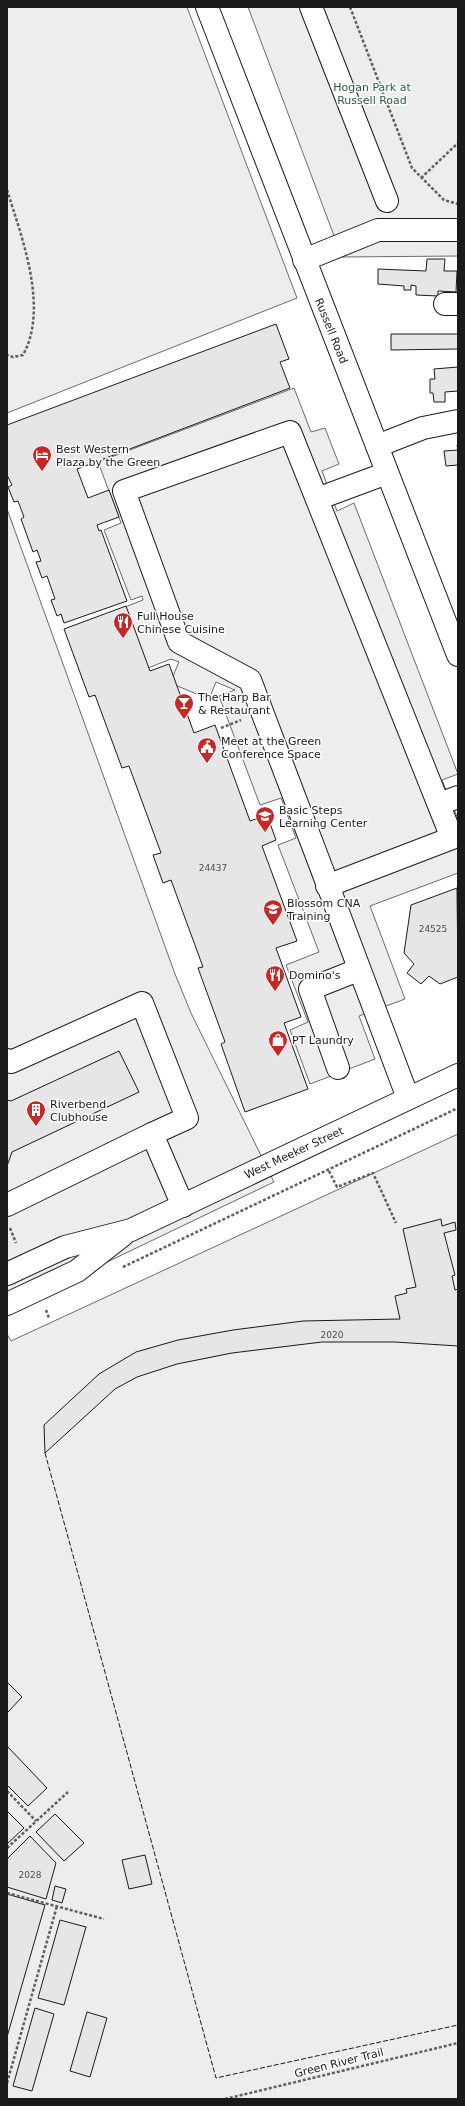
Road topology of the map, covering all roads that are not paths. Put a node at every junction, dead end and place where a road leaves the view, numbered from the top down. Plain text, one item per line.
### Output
1 (207, 7) edge
2 (311, 7) edge
3 (387, 201) dead end
4 (458, 230) edge
5 (304, 260) junction
6 (458, 421) edge
7 (377, 446) junction
8 (387, 473) junction
9 (317, 499) junction
10 (454, 632) edge
11 (458, 655) edge
12 (448, 801) edge
13 (327, 886) junction
14 (358, 970) junction
15 (7, 1060) edge
16 (338, 1068) dead end
17 (458, 1075) edge
18 (408, 1098) junction
19 (152, 1134) junction
20 (7, 1204) edge
21 (183, 1206) junction
22 (130, 1230) junction
23 (7, 1274) edge
24 (7, 1304) edge

1 - 5 street, Russell Road
2 - 3 street
4 - 5 street
5 - 7 street, Russell Road
6 - 7 street
7 - 8 street, Russell Road
8 - 9 street
8 - 10 street, Russell Road
9 - 12 street
9 - 13 street
10 - 11 street, Russell Road
12 - 13 street
13 - 14 street
14 - 16 street
14 - 18 street
15 - 19 street
17 - 18 street, West Meeker Street
18 - 21 street, West Meeker Street
19 - 20 street
19 - 21 street
21 - 22 street, West Meeker Street
22 - 23 street, West Meeker Street
22 - 24 street, West Meeker Street

